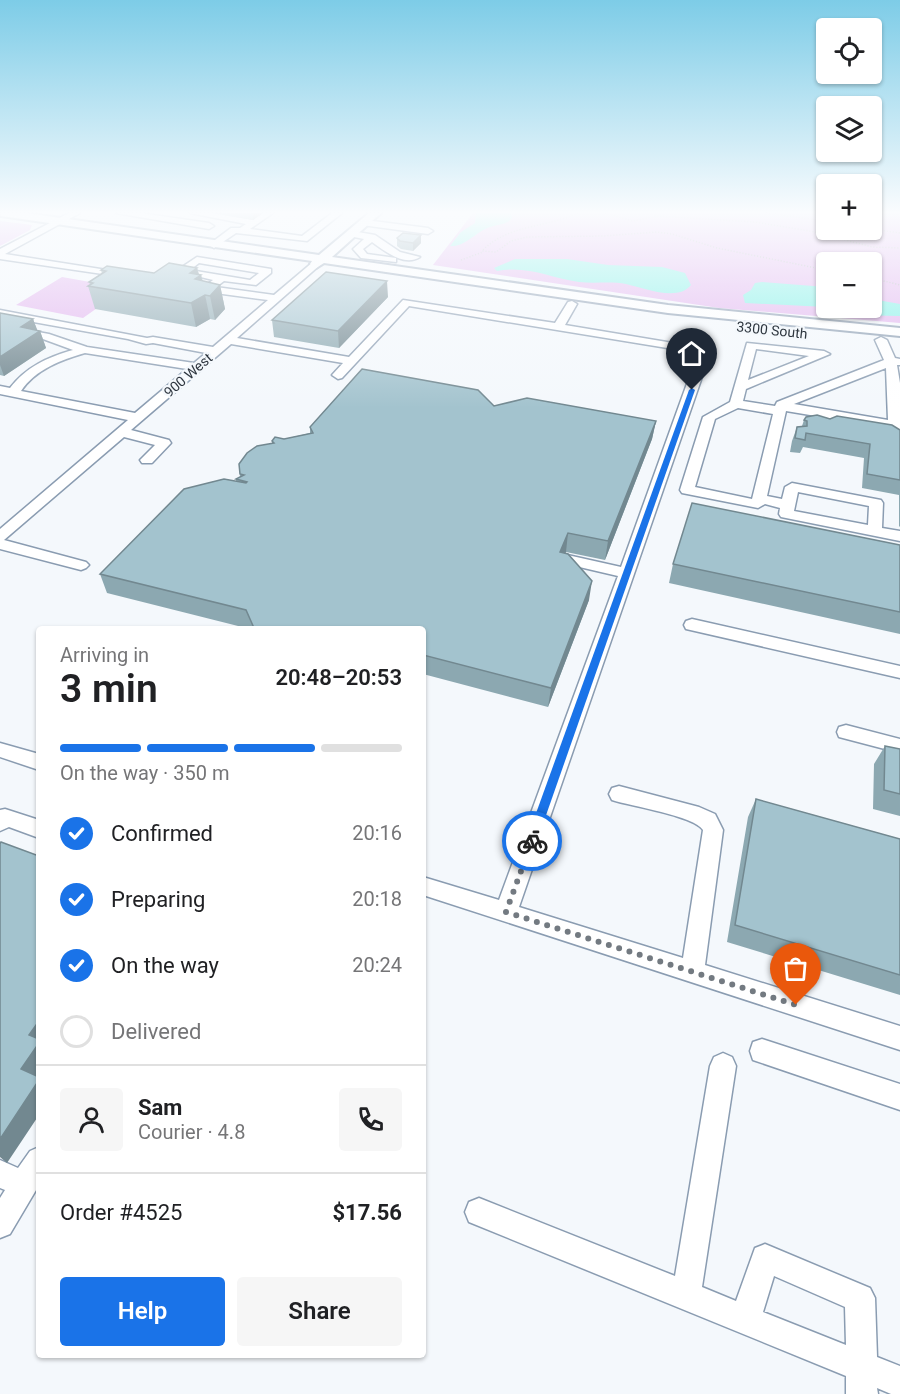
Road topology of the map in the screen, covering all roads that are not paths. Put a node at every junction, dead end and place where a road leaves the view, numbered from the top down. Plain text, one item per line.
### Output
1 (222, 278) joint
2 (259, 278) edge
3 (300, 278) edge
4 (420, 278) edge
5 (460, 278) edge
6 (189, 286) edge
7 (207, 289) junction
8 (277, 298) junction
9 (572, 304) junction
10 (0, 313) edge
11 (559, 326) junction
12 (0, 328) edge
13 (900, 332) edge
14 (230, 340) junction
15 (881, 340) junction
16 (900, 342) edge
17 (85, 350) junction
18 (216, 351) junction
19 (351, 361) junction
20 (896, 362) edge
21 (197, 367) junction
22 (338, 375) dead end
23 (740, 387) junction
24 (0, 390) edge
25 (14, 392) junction
26 (736, 404) junction
27 (780, 408) junction
28 (139, 418) junction
29 (897, 425) edge
30 (122, 432) junction
31 (147, 460) dead end
32 (759, 499) junction
33 (788, 505) junction
34 (0, 518) edge
35 (17, 522) junction
36 (875, 531) junction
37 (900, 536) edge
38 (0, 537) edge
39 (563, 559) edge
40 (81, 565) dead end
41 (627, 573) junction
42 (692, 625) dead end
43 (900, 672) edge
44 (846, 732) dead end
45 (900, 746) edge
46 (0, 750) edge
47 (36, 761) edge
48 (619, 794) dead end
49 (0, 822) edge
50 (36, 828) edge
51 (426, 886) edge
52 (506, 912) junction
53 (692, 972) junction
54 (900, 1038) edge
55 (762, 1051) dead end
56 (723, 1066) dead end
57 (900, 1097) edge
58 (36, 1162) edge
59 (12, 1180) edge
60 (479, 1212) dead end
61 (0, 1224) edge
62 (686, 1296) junction
63 (745, 1320) junction
64 (862, 1381) edge
65 (900, 1382) edge

1 - 2 street
1 - 7 street
3 - 8 street, 900 West
4 - 9 main road, 3300 South
5 - 13 main road, 3300 South
6 - 7 street
7 - 8 street
8 - 14 street, 900 West
9 - 11 street
9 - 15 main road, 3300 South
10 - 18 street
11 - 19 street
11 - 41 street
12 - 17 street
14 - 18 street, 900 West
14 - 19 street
15 - 16 main road, 3300 South
15 - 20 street
17 - 21 street
17 - 25 street
18 - 21 street, 900 West
19 - 22 street
20 - 27 street
20 - 29 street
21 - 28 street, 900 West
23 - 23 street
23 - 26 street
24 - 25 street
25 - 28 street
26 - 27 street
26 - 32 street
27 - 29 street
27 - 32 street
28 - 30 street, 900 West
30 - 31 street
30 - 35 street, 900 West
32 - 33 street
33 - 36 street
33 - 36 street
34 - 35 street
35 - 38 street, 900 West
36 - 37 street
38 - 40 street
39 - 41 street
41 - 52 street
42 - 43 street
44 - 45 street
46 - 47 street
48 - 53 street
49 - 50 street
51 - 52 street
52 - 53 street
53 - 54 street
55 - 57 street
56 - 62 street
58 - 59 street
59 - 61 street
60 - 62 street
62 - 63 street
63 - 64 street
63 - 64 street
64 - 65 street

